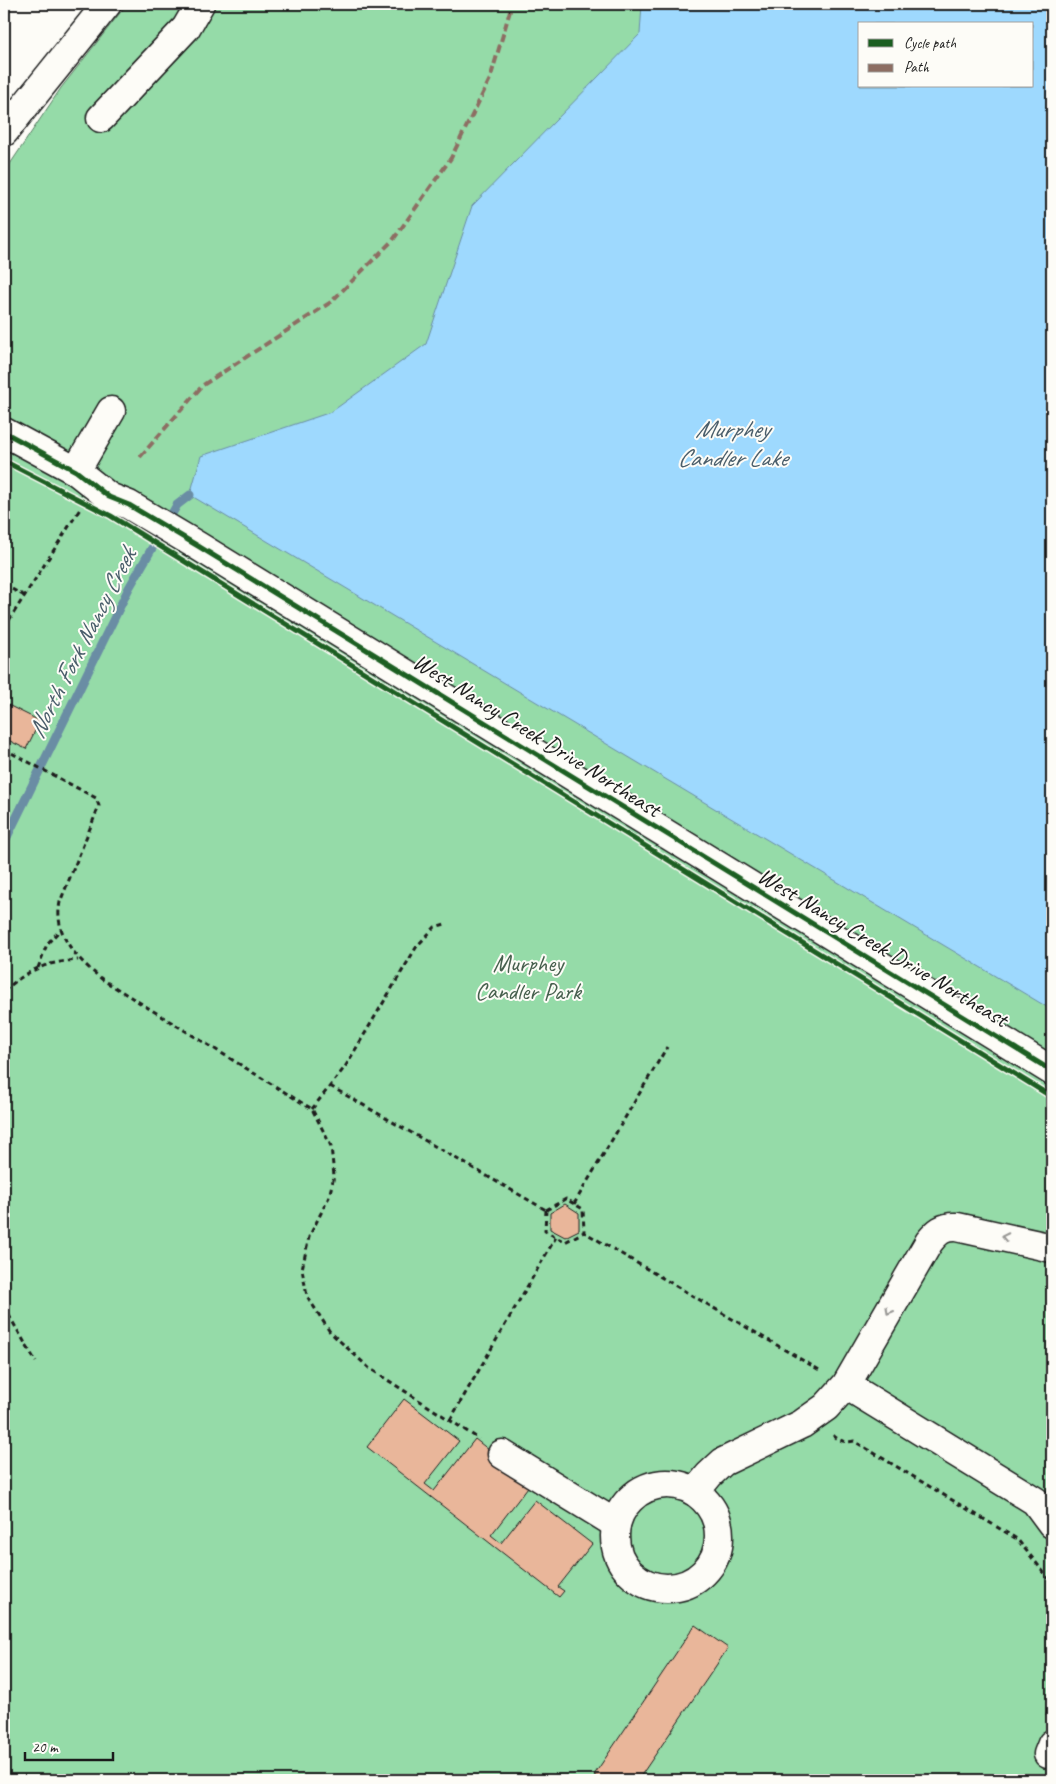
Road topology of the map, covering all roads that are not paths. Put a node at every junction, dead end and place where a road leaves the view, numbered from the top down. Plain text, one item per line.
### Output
1 (107, 4) edge
2 (200, 4) edge
3 (100, 118) dead end
4 (4, 132) edge
5 (111, 411) dead end
6 (4, 432) edge
7 (76, 471) junction
8 (1052, 1071) edge
9 (1052, 1248) edge
10 (846, 1385) junction
11 (502, 1454) road end
12 (695, 1492) junction
13 (616, 1524) junction
14 (1052, 1524) edge

1 - 4 street
2 - 3 street
5 - 7 street
6 - 7 street, West Nancy Creek Drive Northeast
7 - 8 street, West Nancy Creek Drive Northeast
9 -> 10 street
10 - 12 street
10 - 14 street
11 - 13 street
12 - 13 street
12 - 13 street

